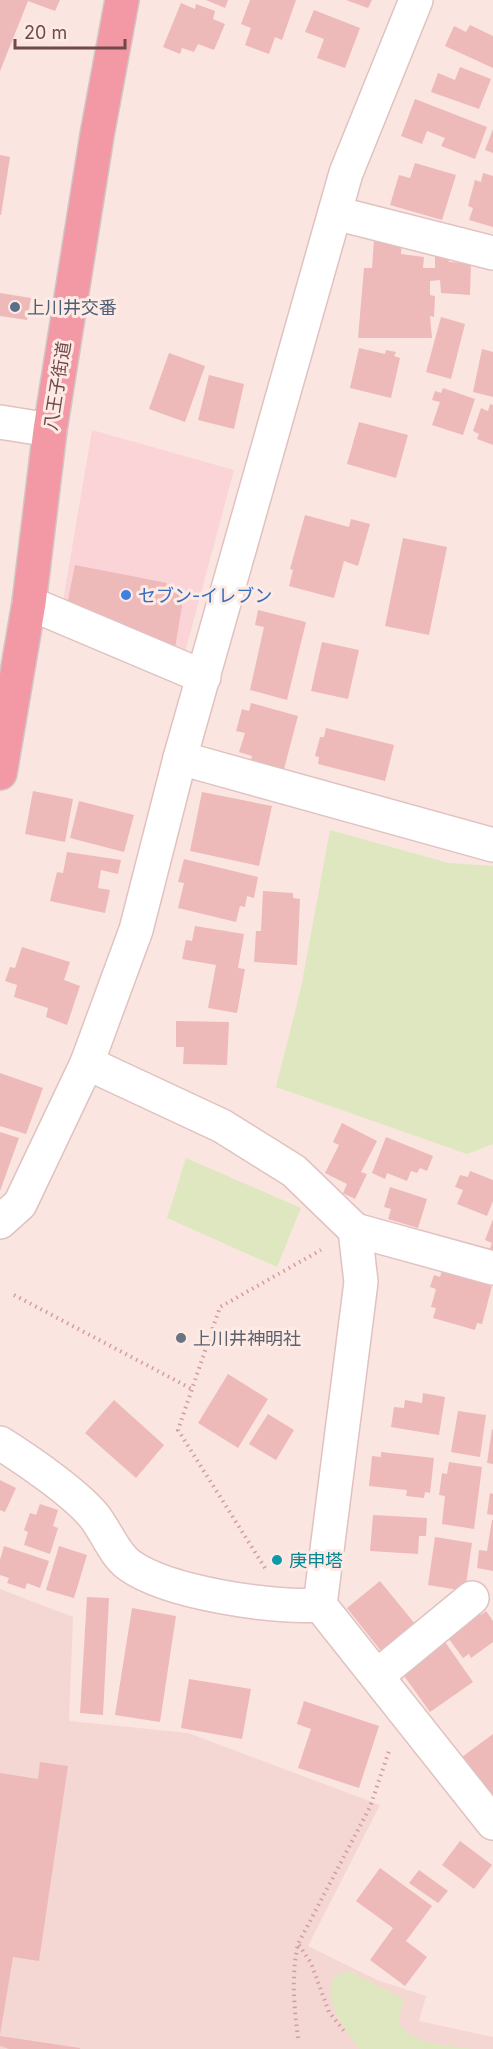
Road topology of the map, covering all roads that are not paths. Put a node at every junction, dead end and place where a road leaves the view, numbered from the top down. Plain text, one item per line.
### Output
1 (122, 0) edge
2 (416, 0) edge
3 (335, 213) junction
4 (493, 253) edge
5 (0, 422) edge
6 (50, 430) junction
7 (29, 603) junction
8 (9, 665) edge
9 (204, 677) junction
10 (180, 758) junction
11 (0, 773) edge
12 (493, 845) edge
13 (87, 1063) junction
14 (0, 1222) edge
15 (356, 1239) junction
16 (493, 1268) edge
17 (0, 1443) edge
18 (472, 1598) dead end
19 (305, 1606) junction
20 (377, 1676) junction
21 (493, 1823) edge

1 - 6 highway, 八王子街道
2 - 3 street
3 - 4 street
3 - 9 street
5 - 6 street
6 - 7 highway, 八王子街道
7 - 8 highway, 八王子街道
7 - 9 street
8 - 11 highway, 八王子街道
9 - 10 street
10 - 12 street
10 - 13 street
13 - 14 street
13 - 15 street
15 - 16 street
15 - 19 street
17 - 19 street
18 - 20 street
19 - 20 street
20 - 21 street

